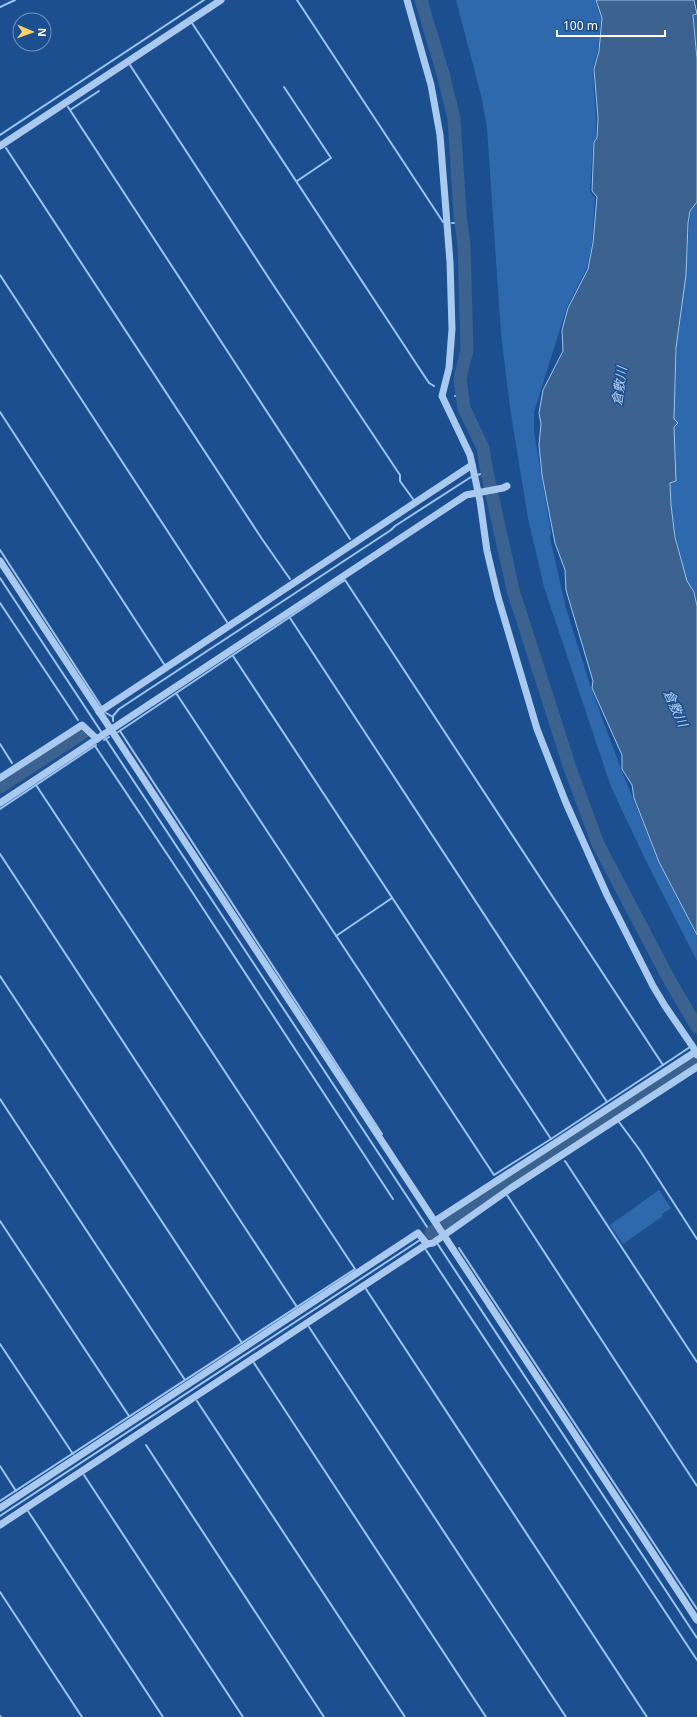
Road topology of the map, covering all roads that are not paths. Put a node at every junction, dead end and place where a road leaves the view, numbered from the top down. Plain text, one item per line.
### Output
1 (221, 0) edge
2 (407, 0) edge
3 (0, 146) edge
4 (472, 469) junction
5 (507, 486) dead end
6 (479, 492) junction
7 (0, 561) edge
8 (100, 712) junction
9 (104, 734) junction
10 (0, 778) edge
11 (0, 803) edge
12 (694, 1050) edge
13 (697, 1067) edge
14 (435, 1222) junction
15 (436, 1240) junction
16 (0, 1508) edge
17 (0, 1525) edge
18 (697, 1620) edge

1 - 3 street
2 - 4 street
4 - 6 street
4 - 8 street
5 - 6 street
6 - 9 street
6 - 12 street
7 - 8 street
8 - 9 street
9 - 10 street
9 - 11 street
9 - 14 street
12 - 14 street
13 - 15 street
14 - 15 street
15 - 16 street
15 - 17 street
15 - 18 street

